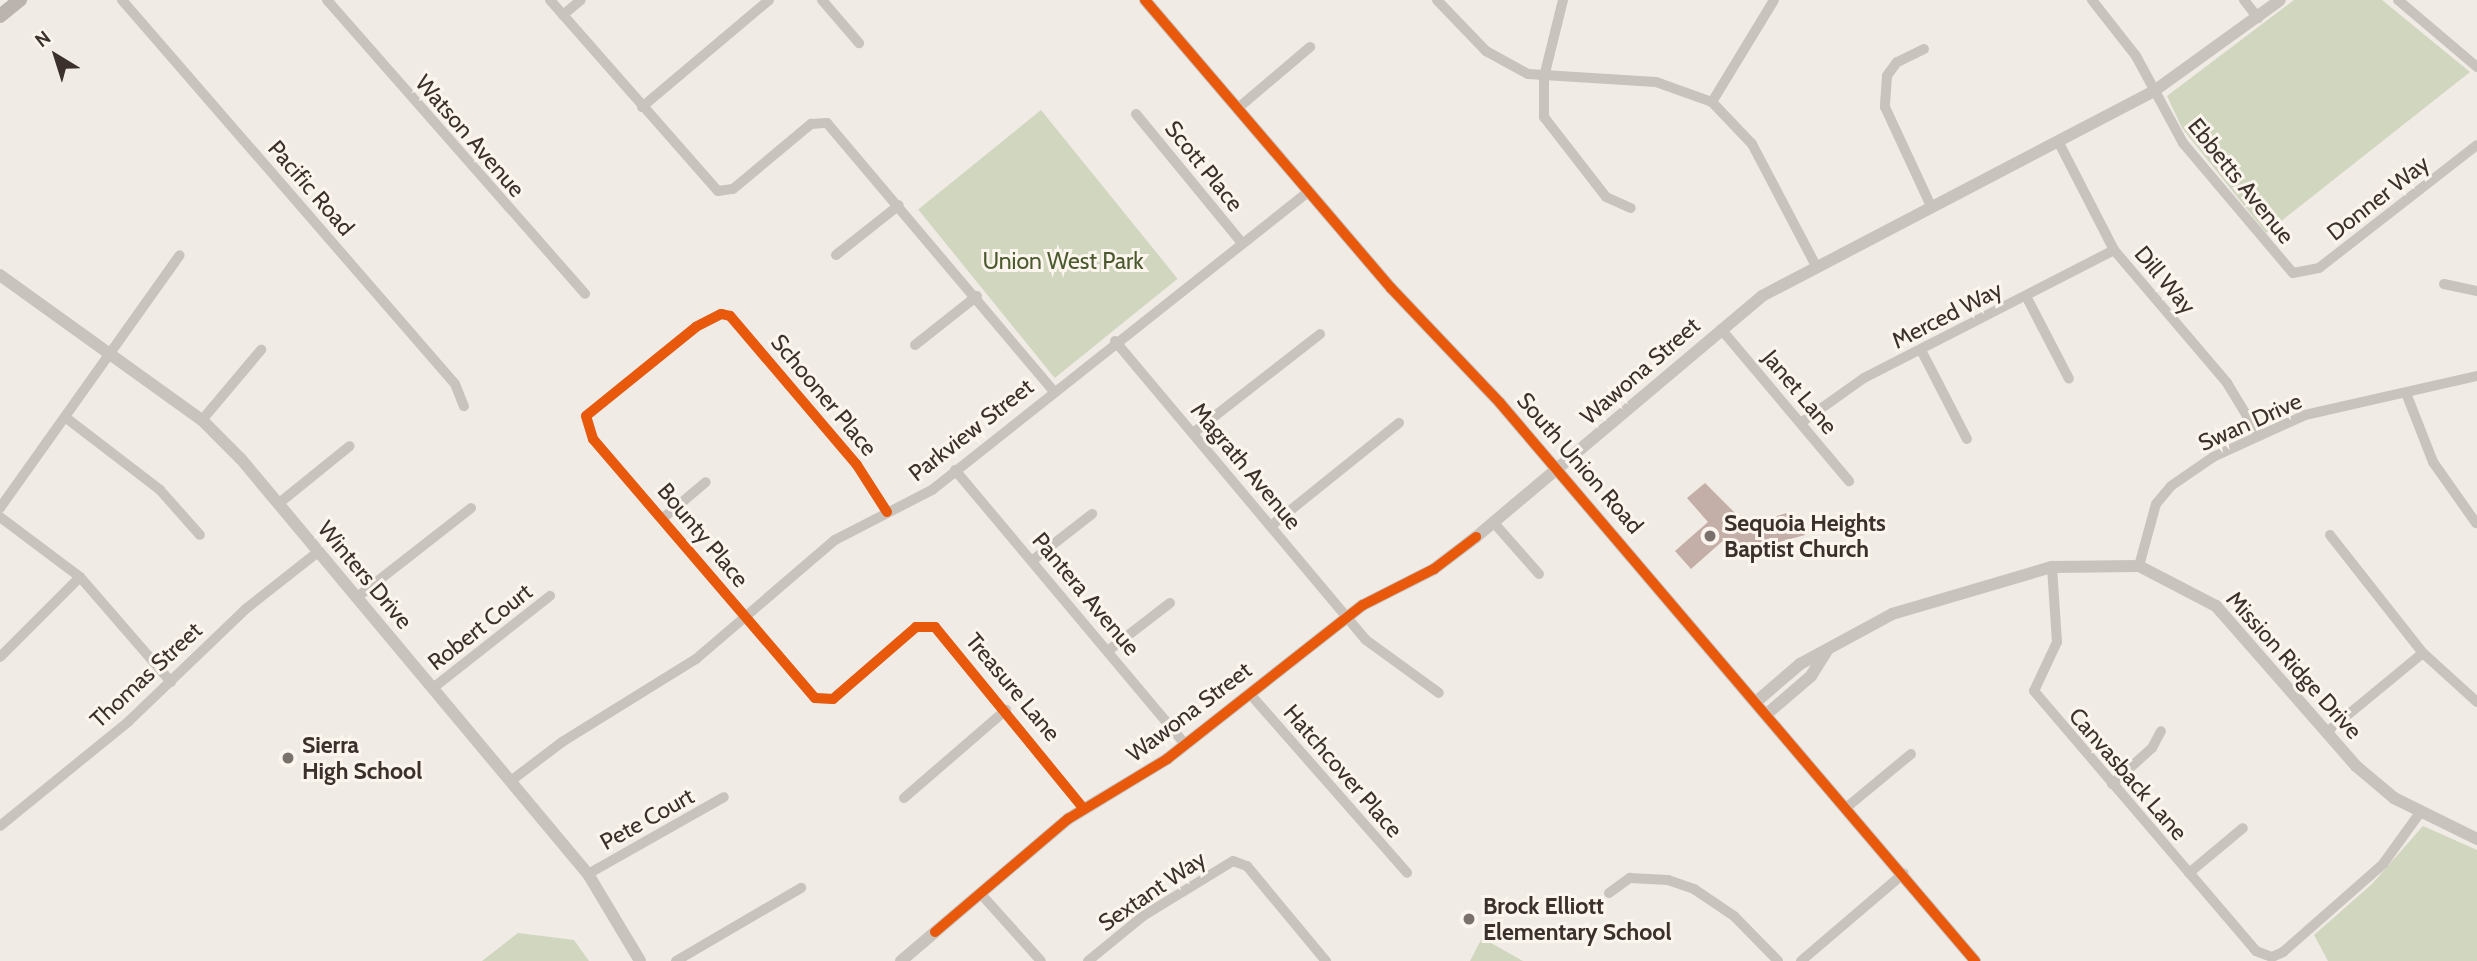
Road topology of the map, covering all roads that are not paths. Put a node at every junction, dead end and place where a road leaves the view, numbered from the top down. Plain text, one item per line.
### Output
1 (20, 0) edge
2 (122, 0) edge
3 (327, 0) edge
4 (550, 0) edge
5 (581, 0) edge
6 (769, 0) edge
7 (822, 0) edge
8 (1145, 0) edge
9 (1437, 0) edge
10 (1563, 0) edge
11 (1774, 0) edge
12 (2092, 0) edge
13 (2244, 0) edge
14 (2280, 0) edge
15 (2398, 0) edge
16 (563, 15) junction
17 (0, 16) edge
18 (2258, 18) junction
19 (859, 43) dead end
20 (1310, 47) dead end
21 (1924, 49) dead end
22 (2477, 66) edge
23 (1545, 77) junction
24 (2154, 91) junction
25 (1712, 102) junction
26 (642, 107) junction
27 (1237, 109) junction
28 (1136, 114) dead end
29 (2058, 141) junction
30 (2477, 145) edge
31 (1309, 191) junction
32 (899, 205) junction
33 (1931, 206) junction
34 (1631, 208) dead end
35 (1241, 242) junction
36 (2114, 250) junction
37 (836, 255) dead end
38 (180, 256) dead end
39 (1816, 265) junction
40 (2300, 274) joint
41 (0, 275) edge
42 (2444, 284) dead end
43 (2477, 291) edge
44 (586, 294) dead end
45 (977, 296) junction
46 (2026, 296) junction
47 (721, 314) joint
48 (1721, 329) junction
49 (1320, 334) dead end
50 (1115, 341) junction
51 (915, 345) dead end
52 (261, 350) dead end
53 (1921, 350) junction
54 (109, 352) junction
55 (2477, 376) edge
56 (2069, 379) dead end
57 (1053, 390) junction
58 (2406, 393) junction
59 (464, 406) dead end
60 (65, 417) junction
61 (202, 420) junction
62 (1802, 422) junction
63 (1399, 423) dead end
64 (1194, 433) junction
65 (2258, 434) junction
66 (1967, 439) dead end
67 (350, 446) dead end
68 (955, 470) junction
69 (1557, 470) junction
70 (1849, 481) dead end
71 (706, 482) dead end
72 (278, 504) junction
73 (0, 508) edge
74 (471, 509) dead end
75 (887, 512) junction
76 (1092, 514) dead end
77 (0, 517) edge
78 (662, 519) junction
79 (1494, 523) junction
80 (2476, 523) edge
81 (1272, 525) junction
82 (200, 535) dead end
83 (2330, 535) dead end
84 (318, 552) junction
85 (1033, 560) junction
86 (2139, 566) junction
87 (2052, 567) junction
88 (1539, 574) dead end
89 (80, 577) junction
90 (550, 596) dead end
91 (356, 598) junction
92 (1170, 603) dead end
93 (745, 617) junction
94 (1346, 618) junction
95 (1110, 650) junction
96 (1827, 650) junction
97 (2423, 653) junction
98 (0, 657) edge
99 (171, 682) junction
100 (433, 688) junction
101 (809, 692) joint
102 (1440, 693) dead end
103 (1250, 694) junction
104 (1756, 701) junction
105 (2477, 702) edge
106 (1006, 710) junction
107 (1768, 713) junction
108 (2161, 731) dead end
109 (2327, 732) junction
110 (1185, 744) junction
111 (1911, 754) dead end
112 (512, 780) junction
113 (2112, 783) junction
114 (724, 797) dead end
115 (904, 798) dead end
116 (1847, 807) junction
117 (1084, 808) junction
118 (2419, 814) junction
119 (0, 826) edge
120 (2243, 828) dead end
121 (2477, 839) edge
122 (1407, 873) dead end
123 (1904, 873) junction
124 (2189, 873) junction
125 (588, 874) junction
126 (801, 888) dead end
127 (980, 893) junction
128 (1609, 893) dead end
129 (640, 961) edge
130 (676, 961) edge
131 (901, 961) edge
132 (1041, 961) edge
133 (1088, 961) edge
134 (1326, 961) edge
135 (1778, 961) edge
136 (1801, 961) edge
137 (1975, 961) edge

1 - 17 main road
2 - 59 street, Pacific Road
3 - 44 street, Watson Avenue
4 - 16 street
5 - 16 street
6 - 26 street
7 - 19 street
8 - 27 street, South Union Road
9 - 23 street
10 - 23 street
11 - 25 street
12 - 24 street, Ebbetts Avenue
13 - 18 street
14 - 18 street, Wawona Street
15 - 22 street
16 - 26 street
18 - 24 street, Wawona Street
20 - 27 street
21 - 33 street
23 - 25 street
23 - 34 street
24 - 29 street, Wawona Street
24 - 40 street, Ebbetts Avenue
25 - 39 street
26 - 32 street
27 - 31 street, South Union Road
28 - 35 street, Scott Place
29 - 33 street, Wawona Street
29 - 36 street, Dill Way
30 - 40 street, Donner Way
31 - 35 street, Parkview Street
31 - 69 street, South Union Road
32 - 37 street
32 - 45 street
33 - 39 street, Wawona Street
35 - 50 street, Parkview Street
36 - 46 street, Merced Way
36 - 65 street, Dill Way
38 - 54 street
39 - 48 street, Wawona Street
41 - 54 street, Winters Drive
42 - 43 street
45 - 51 street
45 - 57 street
46 - 53 street, Merced Way
46 - 56 street
47 - 75 street, Schooner Place
47 - 78 street, Bounty Place
48 - 62 street, Janet Lane
48 - 69 street, Wawona Street
49 - 64 street
50 - 57 street, Parkview Street
50 - 64 street, Magrath Avenue
52 - 61 street
53 - 62 street, Merced Way
53 - 66 street
54 - 60 street
54 - 61 street, Winters Drive
55 - 58 street, Swan Drive
57 - 68 street, Parkview Street
58 - 65 street, Swan Drive
58 - 80 street
60 - 73 street
60 - 82 street
61 - 72 street, Winters Drive
62 - 70 street, Janet Lane
63 - 81 street
64 - 81 street, Magrath Avenue
65 - 86 street, Swan Drive
67 - 72 street
68 - 75 street, Parkview Street
68 - 85 street, Pantera Avenue
69 - 79 street, Wawona Street
69 - 104 street, South Union Road
71 - 78 street
72 - 84 street, Winters Drive
74 - 91 street
75 - 93 street, Parkview Street
76 - 85 street
77 - 89 street
78 - 93 street, Bounty Place
79 - 88 street
79 - 94 street, Wawona Street
81 - 94 street, Magrath Avenue
83 - 97 street
84 - 91 street, Winters Drive
84 - 99 street, Thomas Street
85 - 95 street, Pantera Avenue
86 - 87 street, Mission Ridge Drive
86 - 109 street, Mission Ridge Drive
87 - 96 street, Mission Ridge Drive
87 - 113 street, Canvasback Lane
89 - 98 street
89 - 99 street
90 - 100 street, Robert Court
91 - 100 street, Winters Drive
92 - 95 street
93 - 101 street, Bounty Place
93 - 112 street, Parkview Street
94 - 102 street, Magrath Avenue
94 - 103 street, Wawona Street
95 - 110 street, Pantera Avenue
96 - 104 street, Mission Ridge Drive
96 - 107 street, Mission Ridge Drive
97 - 105 street
97 - 109 street
99 - 119 street, Thomas Street
100 - 112 street, Winters Drive
101 - 106 street, Treasure Lane
103 - 110 street, Wawona Street
103 - 122 street, Hatchcover Place
104 - 107 street, South Union Road
106 - 115 street
106 - 117 street, Treasure Lane
107 - 116 street, South Union Road
108 - 113 street
109 - 118 street, Mission Ridge Drive
110 - 117 street, Wawona Street
111 - 116 street
112 - 125 street, Winters Drive
113 - 124 street, Canvasback Lane
114 - 125 street, Pete Court
116 - 123 street, South Union Road
117 - 127 street, Wawona Street
118 - 121 street, Mission Ridge Drive
118 - 124 street, Canvasback Lane
120 - 124 street
123 - 136 street
123 - 137 street, South Union Road
125 - 129 street, Winters Drive
126 - 130 street
127 - 131 street, Wawona Street
127 - 132 street
128 - 135 street
133 - 134 street, Sextant Way

